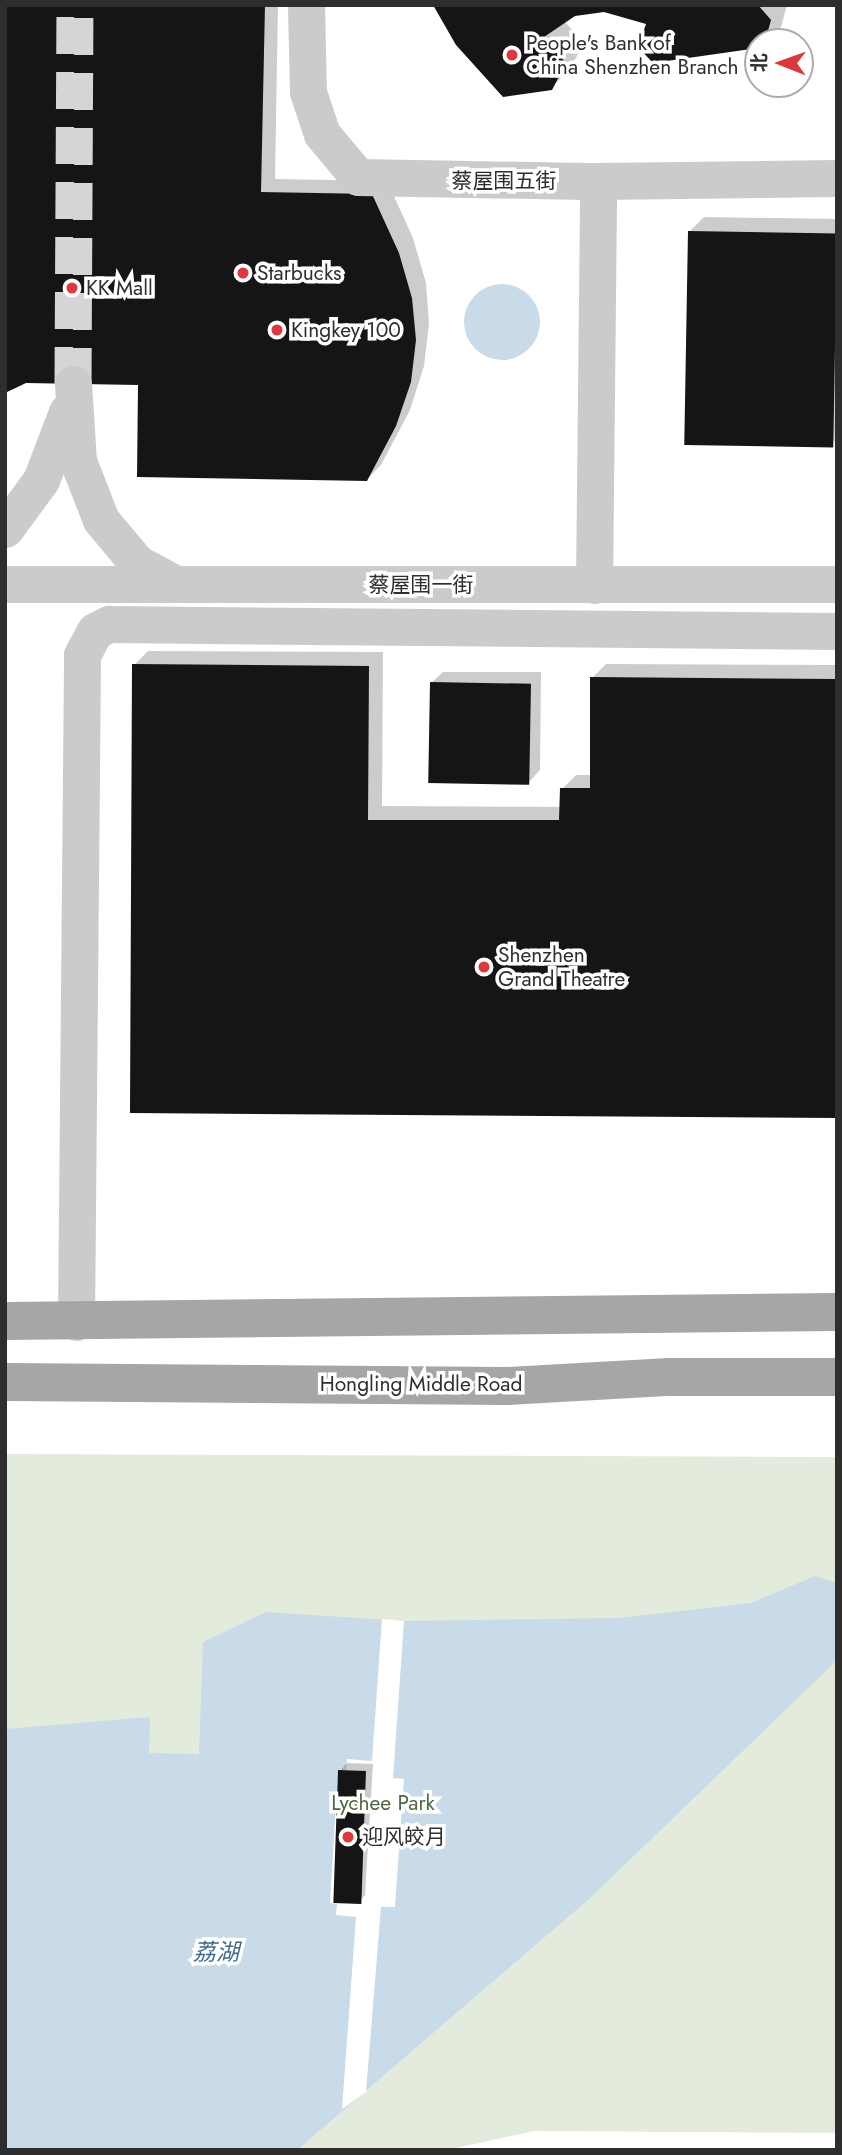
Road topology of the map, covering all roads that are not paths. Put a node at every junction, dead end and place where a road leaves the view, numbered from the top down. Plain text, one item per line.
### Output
1 (306, 5) edge
2 (837, 178) edge
3 (598, 181) junction
4 (5, 529) edge
5 (5, 584) edge
6 (177, 584) junction
7 (837, 584) edge
8 (594, 585) junction
9 (837, 631) edge
10 (837, 1312) edge
11 (5, 1321) edge
12 (76, 1322) junction
13 (837, 1377) edge
14 (5, 1382) edge

1 - 3 street, 蔡屋围五街
2 - 3 street, 蔡屋围五街
3 - 8 street
4 - 6 street
5 - 6 street, 蔡屋围一街
6 - 8 street, 蔡屋围一街
7 - 8 street, 蔡屋围一街
9 - 12 street
10 - 12 main road
11 - 12 main road
13 - 14 main road, Hongling Middle Road

